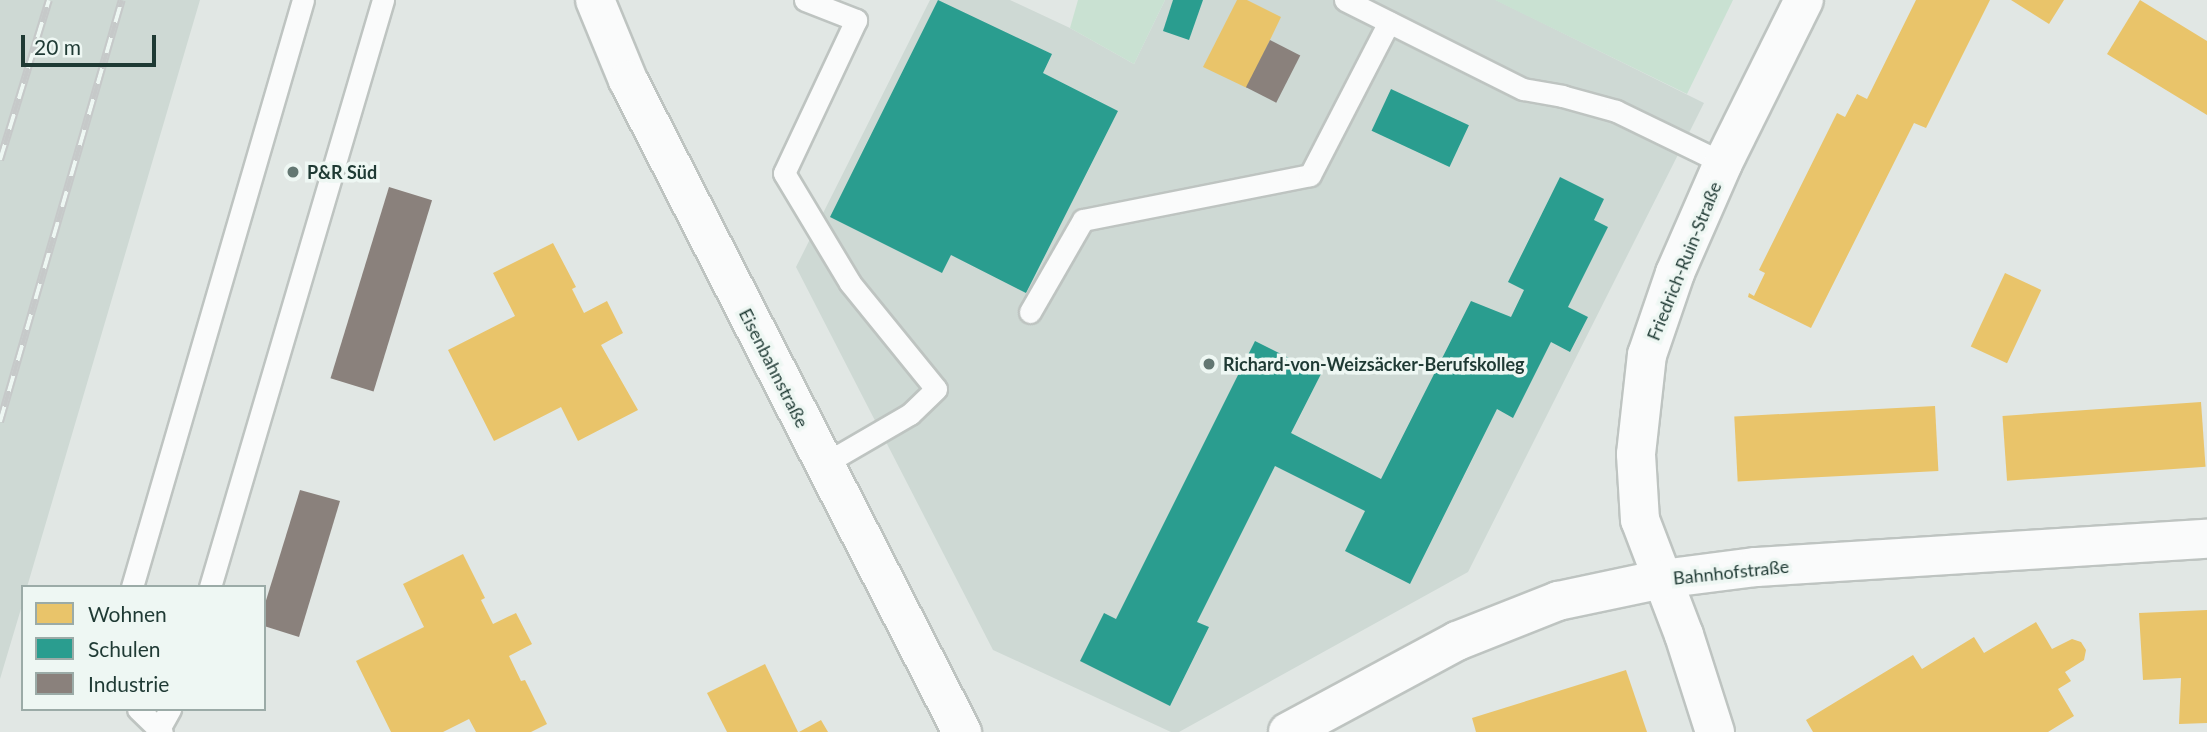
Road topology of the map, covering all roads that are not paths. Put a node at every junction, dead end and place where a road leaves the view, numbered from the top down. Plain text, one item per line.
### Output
1 (303, 0) edge
2 (383, 0) edge
3 (595, 0) edge
4 (805, 0) edge
5 (1345, 0) edge
6 (1804, 0) edge
7 (1389, 22) junction
8 (1723, 163) junction
9 (1030, 312) dead end
10 (824, 464) junction
11 (2207, 539) edge
12 (1662, 579) junction
13 (133, 585) edge
14 (211, 585) edge
15 (140, 711) edge
16 (169, 711) edge
17 (161, 731) edge
18 (962, 732) edge
19 (1288, 732) edge
20 (1716, 732) edge

1 - 13 lane
2 - 14 lane
3 - 10 street, Eisenbahnstraße
4 - 10 lane
5 - 7 lane
6 - 8 street, Friedrich-Ruin-Straße
7 - 8 lane
7 - 9 lane
8 - 12 street, Friedrich-Ruin-Straße
10 - 18 street, Eisenbahnstraße
11 - 12 street, Bahnhofstraße
12 - 19 street, Bahnhofstraße
12 - 20 street, Friedrich-Ruin-Straße
15 - 17 lane
16 - 17 lane

